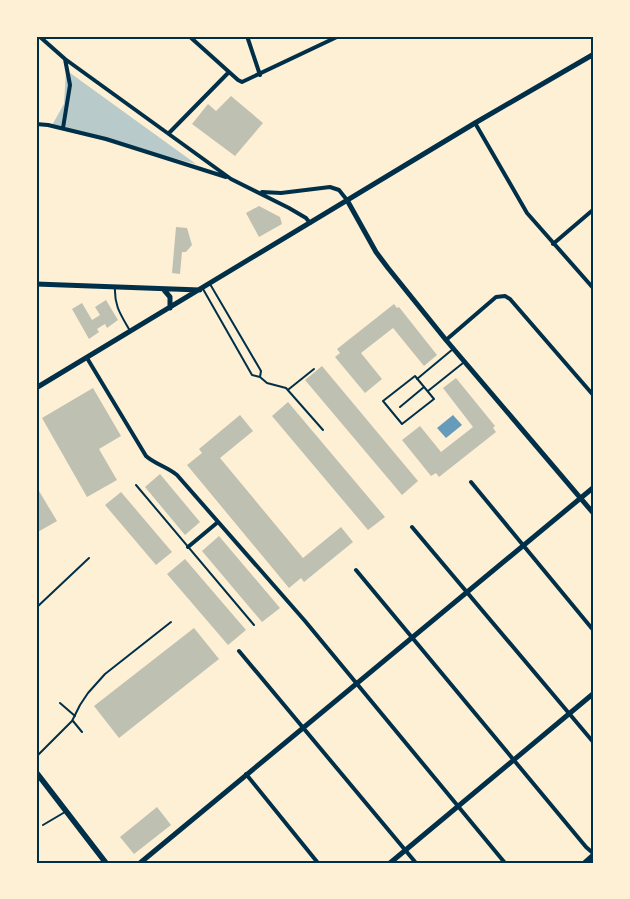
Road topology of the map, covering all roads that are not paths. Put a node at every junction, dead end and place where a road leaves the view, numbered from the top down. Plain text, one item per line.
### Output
1 (39, 36) edge
2 (189, 36) edge
3 (247, 36) edge
4 (340, 36) edge
5 (594, 54) edge
6 (65, 59) junction
7 (229, 72) junction
8 (260, 74) junction
9 (475, 123) junction
10 (36, 124) edge
11 (63, 128) junction
12 (169, 133) junction
13 (231, 179) junction
14 (260, 192) junction
15 (347, 200) junction
16 (594, 209) edge
17 (310, 223) junction
18 (553, 244) junction
19 (36, 284) edge
20 (210, 284) junction
21 (115, 287) junction
22 (161, 289) junction
23 (202, 289) junction
24 (594, 290) edge
25 (169, 309) junction
26 (131, 332) junction
27 (446, 340) junction
28 (453, 349) junction
29 (87, 358) junction
30 (465, 362) junction
31 (314, 369) dead end
32 (260, 377) junction
33 (417, 378) junction
34 (36, 388) edge
35 (424, 388) junction
36 (288, 390) junction
37 (428, 392) junction
38 (594, 396) edge
39 (400, 407) dead end
40 (323, 430) dead end
41 (471, 482) dead end
42 (136, 485) dead end
43 (594, 487) edge
44 (580, 498) junction
45 (594, 514) edge
46 (218, 522) junction
47 (412, 527) dead end
48 (523, 545) junction
49 (188, 547) junction
50 (89, 558) dead end
51 (356, 570) dead end
52 (468, 591) junction
53 (36, 608) edge
54 (171, 622) dead end
55 (254, 626) dead end
56 (594, 631) edge
57 (412, 637) junction
58 (239, 651) dead end
59 (356, 684) junction
60 (594, 693) edge
61 (60, 703) dead end
62 (569, 714) junction
63 (75, 716) junction
64 (72, 721) junction
65 (303, 728) junction
66 (82, 732) dead end
67 (594, 743) edge
68 (36, 757) edge
69 (514, 760) junction
70 (36, 772) edge
71 (246, 774) junction
72 (458, 806) junction
73 (67, 811) junction
74 (43, 825) dead end
75 (405, 850) junction
76 (594, 855) edge
77 (106, 863) edge
78 (140, 863) edge
79 (318, 863) edge
80 (390, 863) edge
81 (416, 863) edge
82 (505, 863) edge
83 (585, 863) edge

1 - 6 street
2 - 7 street
3 - 8 street
4 - 8 street
5 - 9 street
6 - 11 street
6 - 12 street
7 - 8 street
7 - 12 street
9 - 15 street
9 - 18 street
10 - 11 street
11 - 13 street
12 - 13 street
13 - 14 street
14 - 15 street
14 - 17 street
15 - 17 street
15 - 27 street
16 - 18 street
17 - 20 street
18 - 24 street
19 - 21 street
20 - 23 street
20 - 32 lane
21 - 22 street
21 - 26 lane
22 - 23 street
22 - 25 street
23 - 25 street
23 - 32 lane
25 - 26 street
26 - 29 street
27 - 28 street
27 - 38 street
28 - 30 street
28 - 33 lane
29 - 34 street
29 - 46 street
30 - 37 lane
30 - 44 street
31 - 36 lane
32 - 36 lane
33 - 35 lane
33 - 37 lane
35 - 37 lane
35 - 39 lane
36 - 40 lane
41 - 48 street
42 - 49 lane
43 - 44 street
44 - 45 street
44 - 48 street
46 - 49 street
46 - 59 street
47 - 52 street
48 - 52 street
48 - 56 street
49 - 55 lane
50 - 53 lane
51 - 57 street
52 - 57 street
52 - 62 street
54 - 63 lane
57 - 59 street
57 - 69 street
58 - 65 street
59 - 65 street
59 - 72 street
60 - 62 street
61 - 63 lane
62 - 67 street
62 - 69 street
63 - 64 lane
64 - 66 lane
64 - 68 lane
65 - 71 street
65 - 75 street
69 - 72 street
69 - 76 street
70 - 73 main road
71 - 78 street
71 - 79 street
72 - 75 street
72 - 82 street
73 - 74 lane
73 - 77 main road
75 - 80 street
75 - 81 street
76 - 83 main road

